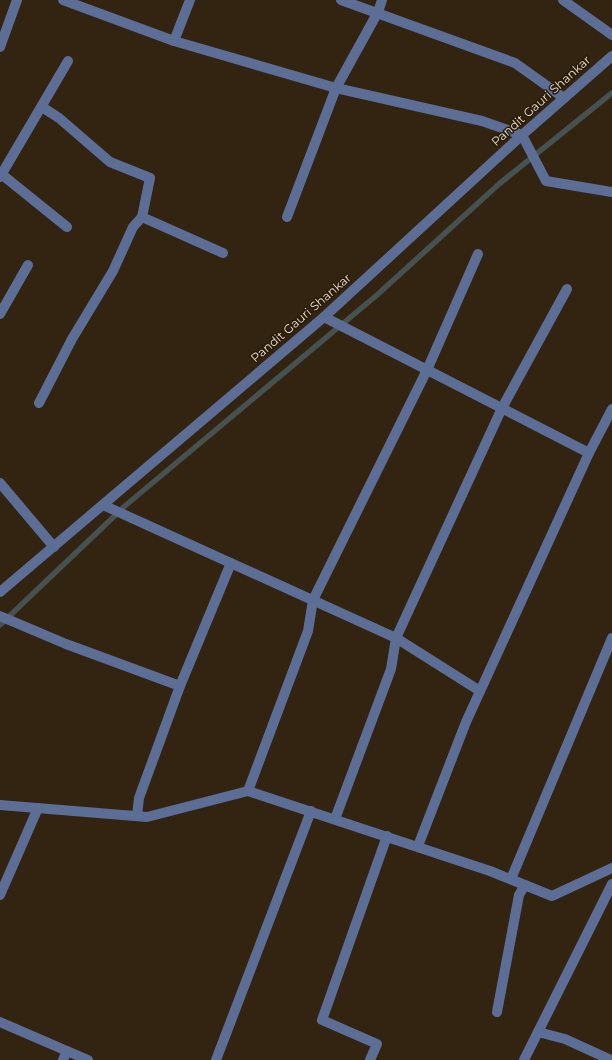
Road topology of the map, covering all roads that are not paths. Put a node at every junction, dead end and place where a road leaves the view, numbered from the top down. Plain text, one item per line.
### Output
1 (16, 0) edge
2 (63, 0) edge
3 (190, 0) edge
4 (341, 0) edge
5 (382, 0) edge
6 (563, 0) edge
7 (378, 12) junction
8 (612, 35) edge
9 (174, 41) junction
10 (0, 47) edge
11 (612, 56) edge
12 (68, 61) dead end
13 (336, 88) junction
14 (564, 98) junction
15 (42, 107) junction
16 (522, 135) junction
17 (1, 174) edge
18 (612, 192) edge
19 (142, 217) junction
20 (287, 217) dead end
21 (67, 227) dead end
22 (223, 253) dead end
23 (478, 254) dead end
24 (28, 265) dead end
25 (567, 289) dead end
26 (0, 314) edge
27 (324, 317) junction
28 (427, 370) junction
29 (39, 403) dead end
30 (502, 408) junction
31 (612, 409) edge
32 (589, 453) junction
33 (0, 483) edge
34 (103, 505) junction
35 (54, 547) junction
36 (231, 563) junction
37 (0, 592) edge
38 (313, 600) junction
39 (0, 616) edge
40 (396, 638) junction
41 (612, 638) edge
42 (180, 686) junction
43 (480, 691) junction
44 (248, 791) junction
45 (0, 805) edge
46 (38, 808) junction
47 (311, 811) junction
48 (136, 816) junction
49 (335, 819) junction
50 (387, 836) junction
51 (418, 846) junction
52 (612, 868) edge
53 (511, 879) junction
54 (612, 884) edge
55 (525, 885) junction
56 (0, 895) edge
57 (497, 1012) dead end
58 (0, 1022) edge
59 (538, 1032) junction
60 (65, 1055) edge
61 (88, 1060) edge
62 (216, 1060) edge
63 (370, 1060) edge
64 (524, 1060) edge
65 (611, 1060) edge

1 - 10 street
2 - 9 street
3 - 9 street
4 - 7 street
5 - 7 street
6 - 8 street
7 - 13 street
7 - 14 street
9 - 13 street
11 - 14 street, Pandit Gauri Shankar
12 - 15 street
13 - 16 street
13 - 20 street
14 - 16 street, Pandit Gauri Shankar
15 - 17 street
15 - 19 street
16 - 18 street
16 - 27 street, Pandit Gauri Shankar
17 - 21 street
19 - 22 street
19 - 29 street
23 - 28 street
24 - 26 street
25 - 30 street
27 - 28 street
27 - 34 street, Pandit Gauri Shankar
28 - 30 street
28 - 38 street
30 - 32 street
30 - 40 street
31 - 32 street
32 - 43 street
33 - 35 street
34 - 35 street, Pandit Gauri Shankar
34 - 36 street
35 - 37 street, Pandit Gauri Shankar
36 - 38 street
36 - 42 street
38 - 40 street
38 - 44 street
39 - 42 street
40 - 43 street
40 - 49 street
41 - 53 street
42 - 48 street
43 - 51 street
44 - 47 street
44 - 48 street
45 - 46 street
46 - 48 street
46 - 56 street
47 - 49 street
47 - 62 street
49 - 50 street
50 - 51 street
50 - 63 street
51 - 53 street
52 - 55 street
53 - 55 street
54 - 59 street
55 - 57 street
58 - 60 street
59 - 64 street
59 - 65 street
60 - 61 street

